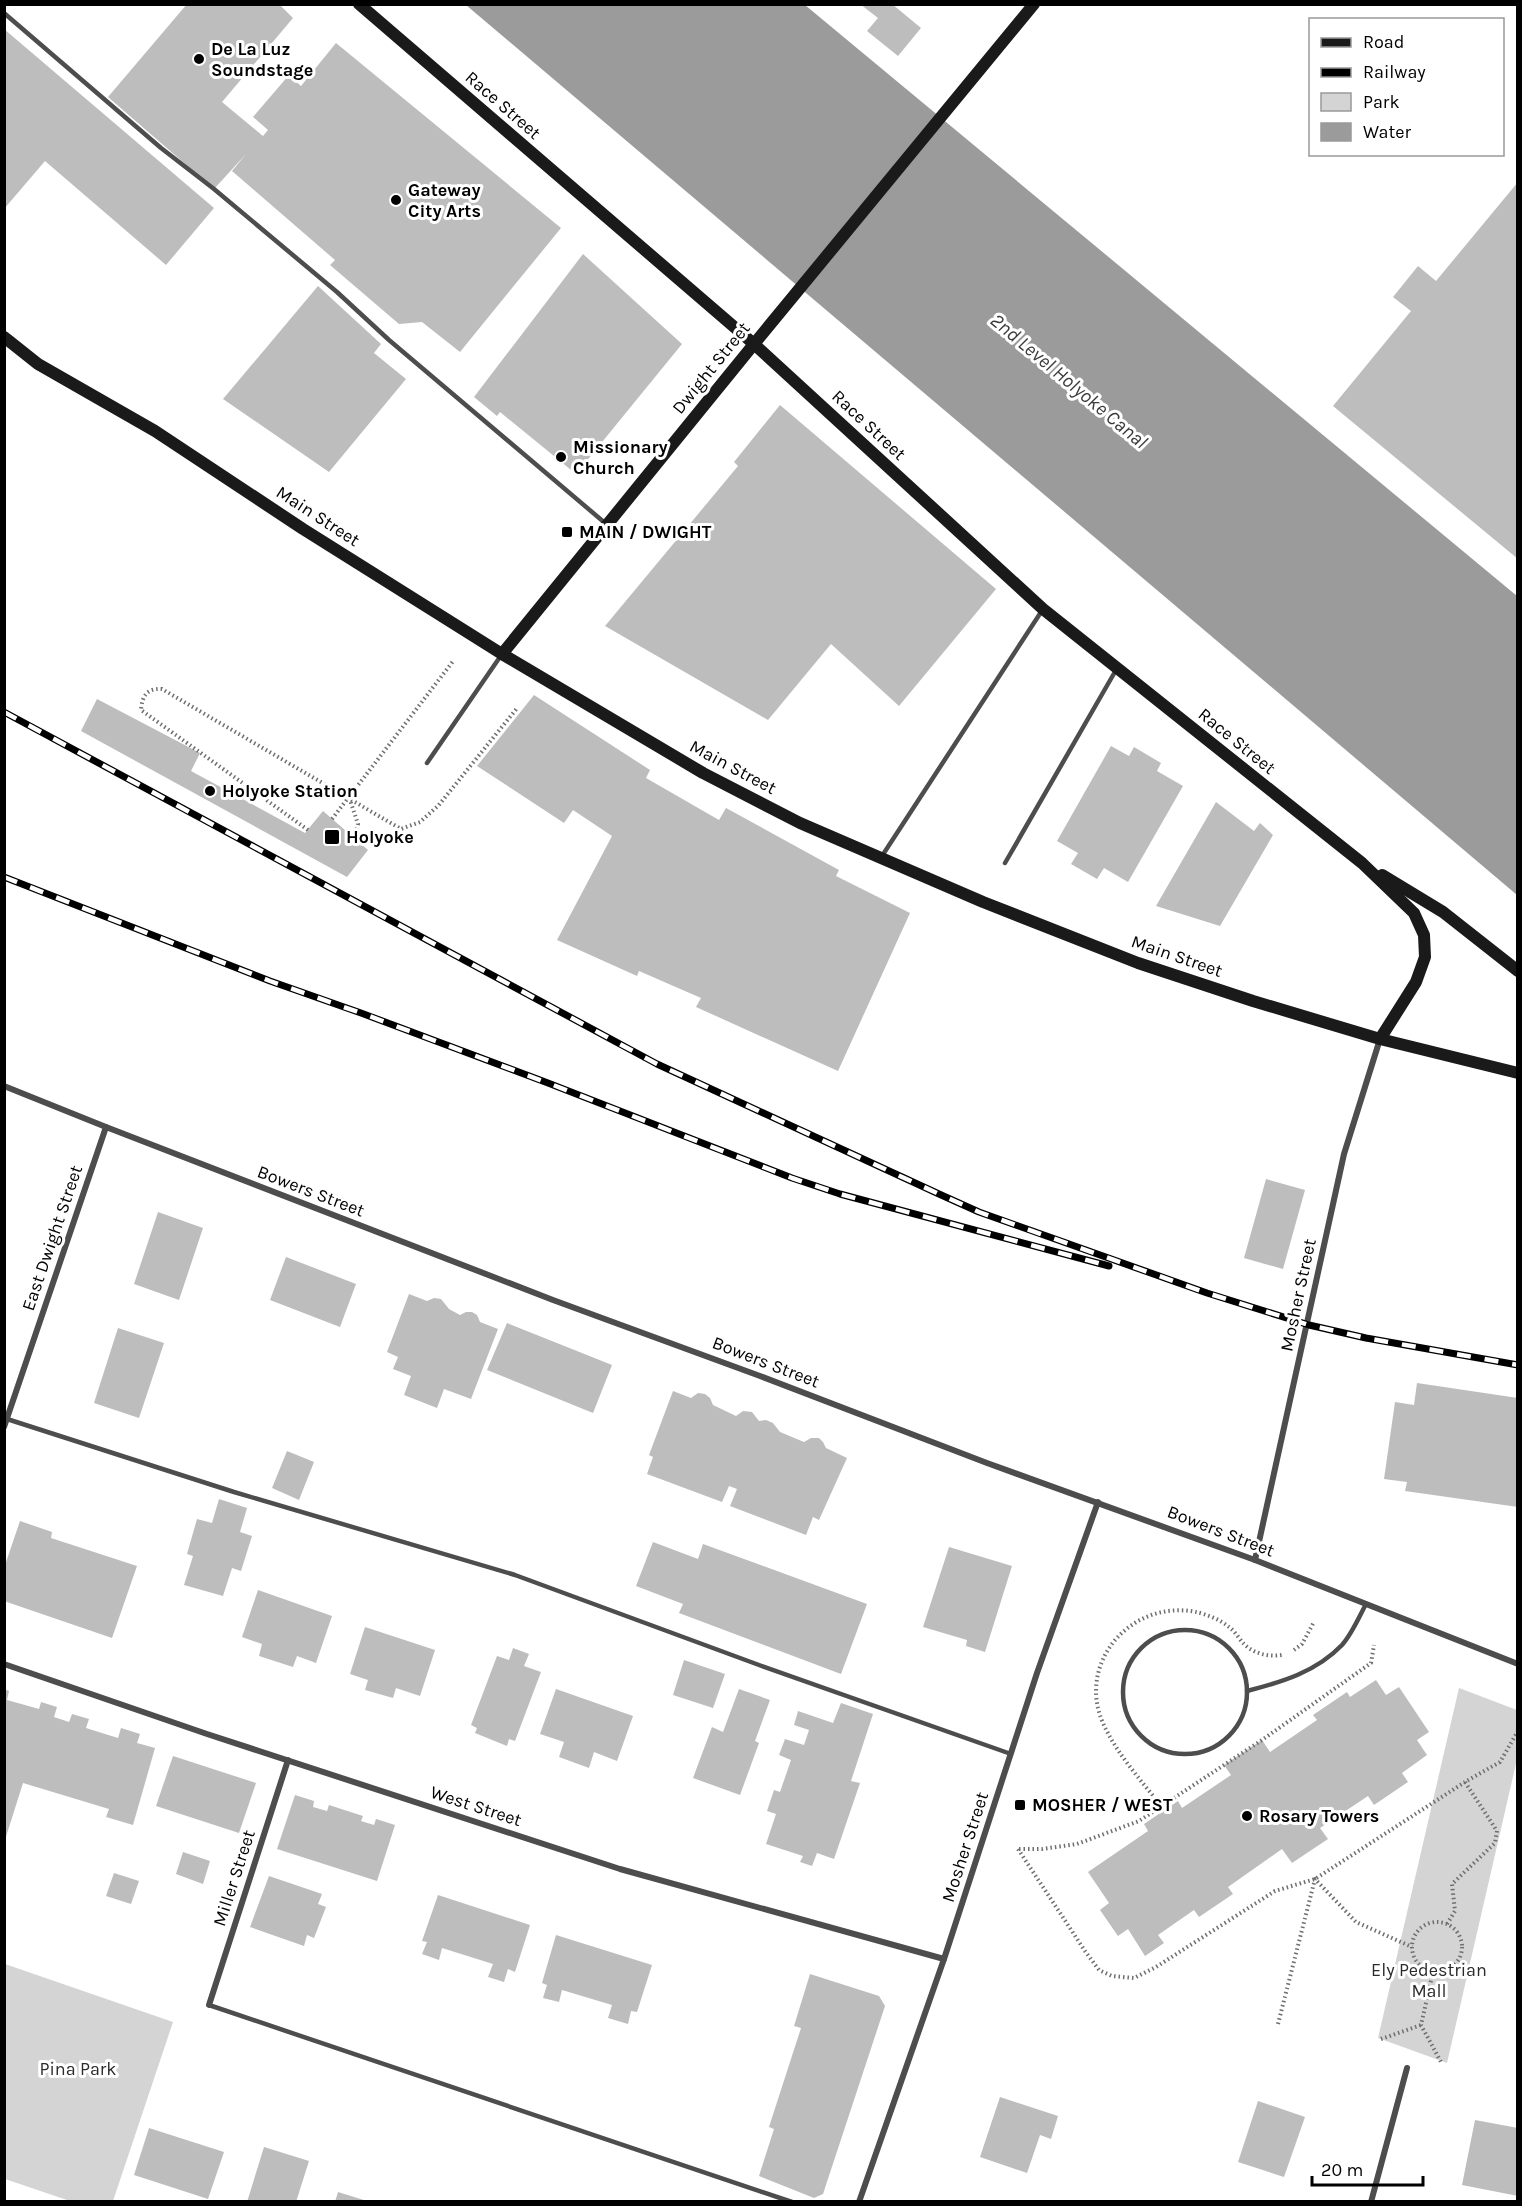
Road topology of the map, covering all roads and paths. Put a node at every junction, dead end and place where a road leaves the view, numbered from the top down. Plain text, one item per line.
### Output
1 (359, 4) edge
2 (1034, 4) edge
3 (4, 13) edge
4 (4, 337) edge
5 (754, 344) junction
6 (607, 525) junction
7 (1043, 609) junction
8 (502, 654) junction
9 (454, 660) dead end
10 (1117, 668) junction
11 (519, 707) dead end
12 (427, 763) dead end
13 (349, 797) junction
14 (332, 819) dead end
15 (308, 830) dead end
16 (354, 838) dead end
17 (880, 858) junction
18 (1005, 863) dead end
19 (1362, 863) junction
20 (1518, 971) edge
21 (1380, 1039) junction
22 (1518, 1073) edge
23 (4, 1086) edge
24 (106, 1127) junction
25 (7, 1419) junction
26 (4, 1427) edge
27 (1098, 1502) junction
28 (1255, 1560) junction
29 (1366, 1604) junction
30 (1314, 1622) dead end
31 (1374, 1645) dead end
32 (4, 1664) edge
33 (1518, 1664) edge
34 (1247, 1691) junction
35 (1518, 1731) edge
36 (1011, 1754) junction
37 (288, 1760) junction
38 (1465, 1782) junction
39 (1161, 1806) junction
40 (1315, 1879) junction
41 (1448, 1924) junction
42 (1412, 1947) junction
43 (944, 1959) junction
44 (1433, 1972) junction
45 (209, 2005) joint
46 (1278, 2024) dead end
47 (1420, 2025) junction
48 (1381, 2039) dead end
49 (1442, 2062) dead end
50 (1407, 2068) dead end
51 (792, 2202) edge
52 (859, 2202) edge
53 (1371, 2202) edge

1 - 5 street, Race Street
2 - 5 street, Dwight Street
3 - 6 lane
4 - 8 street, Main Street
5 - 6 street, Dwight Street
5 - 7 street, Race Street
6 - 8 street, Dwight Street
7 - 10 street, Race Street
7 - 17 lane
8 - 12 lane, Dwight Street
8 - 17 street, Main Street
9 - 13 path
10 - 18 lane
10 - 19 street, Race Street
11 - 13 path
13 - 14 path
13 - 15 path
13 - 16 path
17 - 21 street, Main Street
19 - 20 street, Race Street
19 - 21 street, Race Street
21 - 22 street, Main Street
21 - 28 street, Mosher Street
23 - 24 street, Bowers Street
24 - 25 street, East Dwight Street
24 - 27 street, Bowers Street
25 - 26 street, East Dwight Street
25 - 36 lane
27 - 28 street, Bowers Street
27 - 36 street, Mosher Street
28 - 29 street, Bowers Street
29 - 33 street, Bowers Street
29 - 34 lane
30 - 39 path
31 - 39 path
32 - 37 street, West Street
34 - 34 lane
35 - 38 path
36 - 43 street, Mosher Street
37 - 43 street, West Street
37 - 45 street, Miller Street
38 - 40 path
38 - 41 path
39 - 40 path
40 - 42 path
40 - 46 path
41 - 42 path
41 - 44 path
42 - 44 path
43 - 52 street, Mosher Street
44 - 47 path
45 - 51 lane
47 - 48 path
47 - 49 path
50 - 53 street

